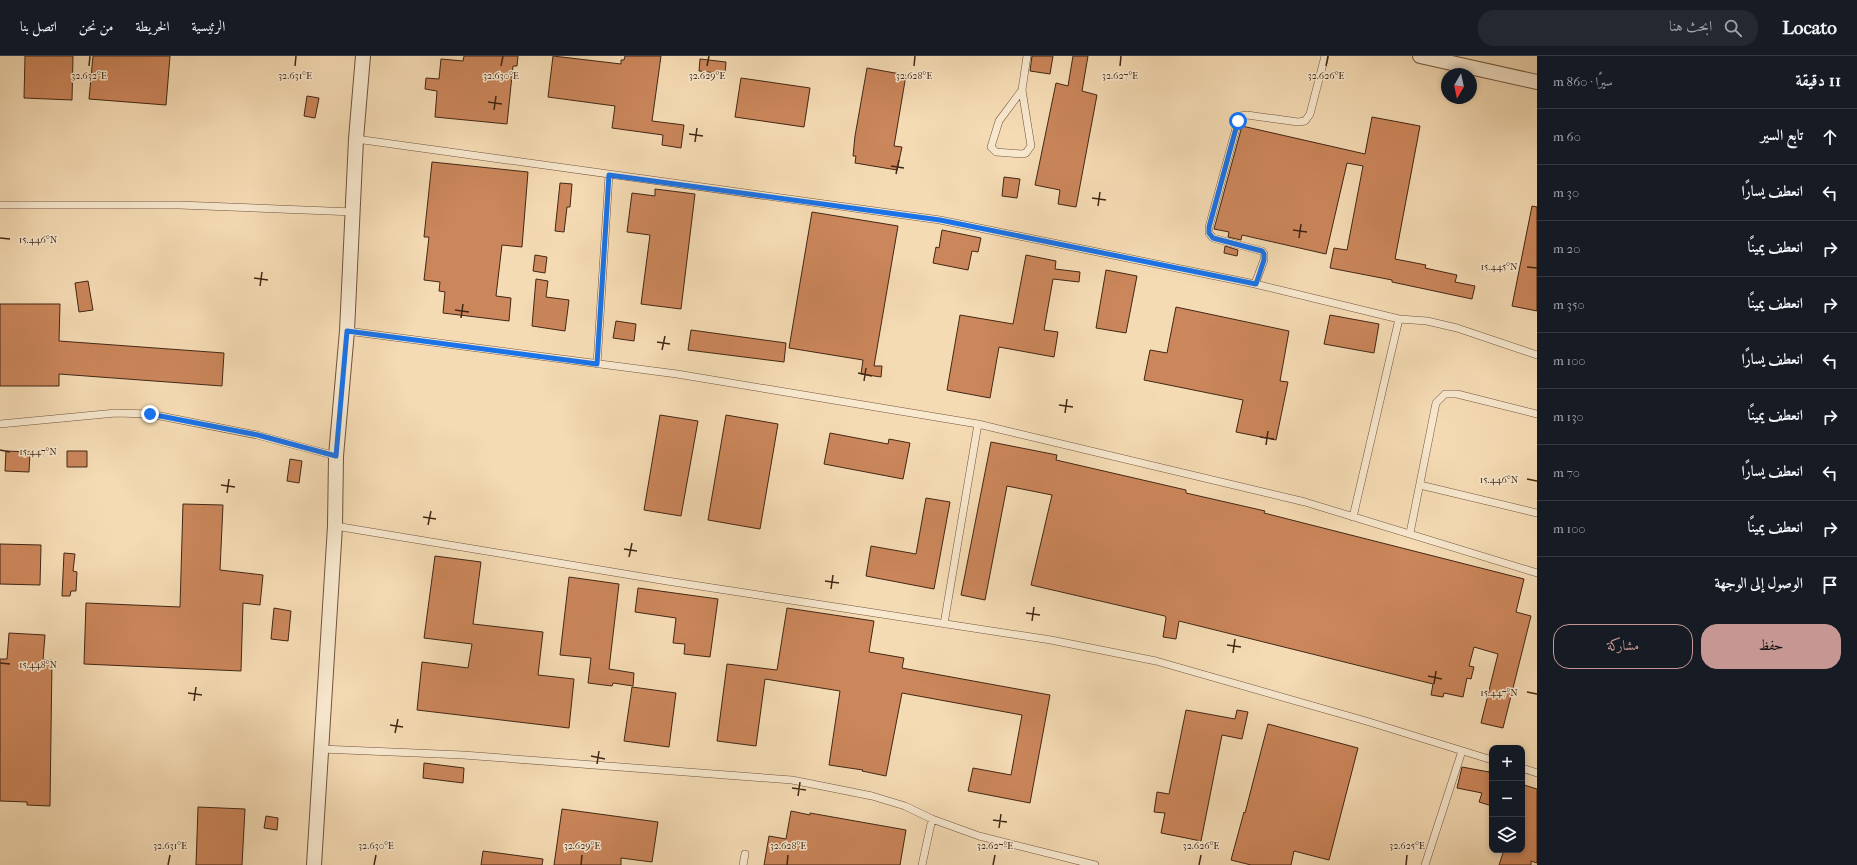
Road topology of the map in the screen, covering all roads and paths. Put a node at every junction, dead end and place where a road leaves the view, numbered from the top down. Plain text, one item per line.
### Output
1 (363, 56) edge
2 (1027, 56) edge
3 (1325, 56) edge
4 (1420, 56) edge
5 (1537, 82) edge
6 (1022, 90) junction
7 (356, 139) junction
8 (609, 175) junction
9 (0, 205) edge
10 (354, 212) junction
11 (1256, 284) junction
12 (1399, 319) junction
13 (347, 331) junction
14 (1537, 355) edge
15 (597, 364) junction
16 (1537, 414) edge
17 (0, 424) edge
18 (978, 424) junction
19 (336, 456) junction
20 (1420, 485) junction
21 (1537, 513) edge
22 (1353, 516) junction
23 (334, 526) junction
24 (1410, 533) junction
25 (1537, 573) edge
26 (944, 624) junction
27 (321, 748) junction
28 (1462, 751) junction
29 (1489, 759) edge
30 (1525, 769) edge
31 (1537, 773) edge
32 (932, 819) junction
33 (745, 854) dead end
34 (314, 865) edge
35 (743, 865) edge
36 (922, 865) edge
37 (1095, 865) edge
38 (1425, 865) edge

1 - 7 street
2 - 6 lane
3 - 11 lane
4 - 5 street
6 - 6 lane
7 - 8 lane
7 - 10 street
8 - 11 lane
8 - 15 lane
9 - 10 lane
10 - 13 street
11 - 12 lane
12 - 14 lane
12 - 22 lane
13 - 15 lane
13 - 19 street
15 - 18 lane
16 - 20 lane
17 - 19 lane
18 - 22 lane
18 - 26 lane
19 - 23 street
20 - 21 lane
20 - 24 lane
22 - 24 lane
23 - 26 lane
23 - 27 street
24 - 25 lane
26 - 28 lane
27 - 32 lane
27 - 34 street
28 - 29 lane
28 - 38 lane
30 - 31 lane
32 - 36 lane
32 - 37 lane
33 - 35 lane

